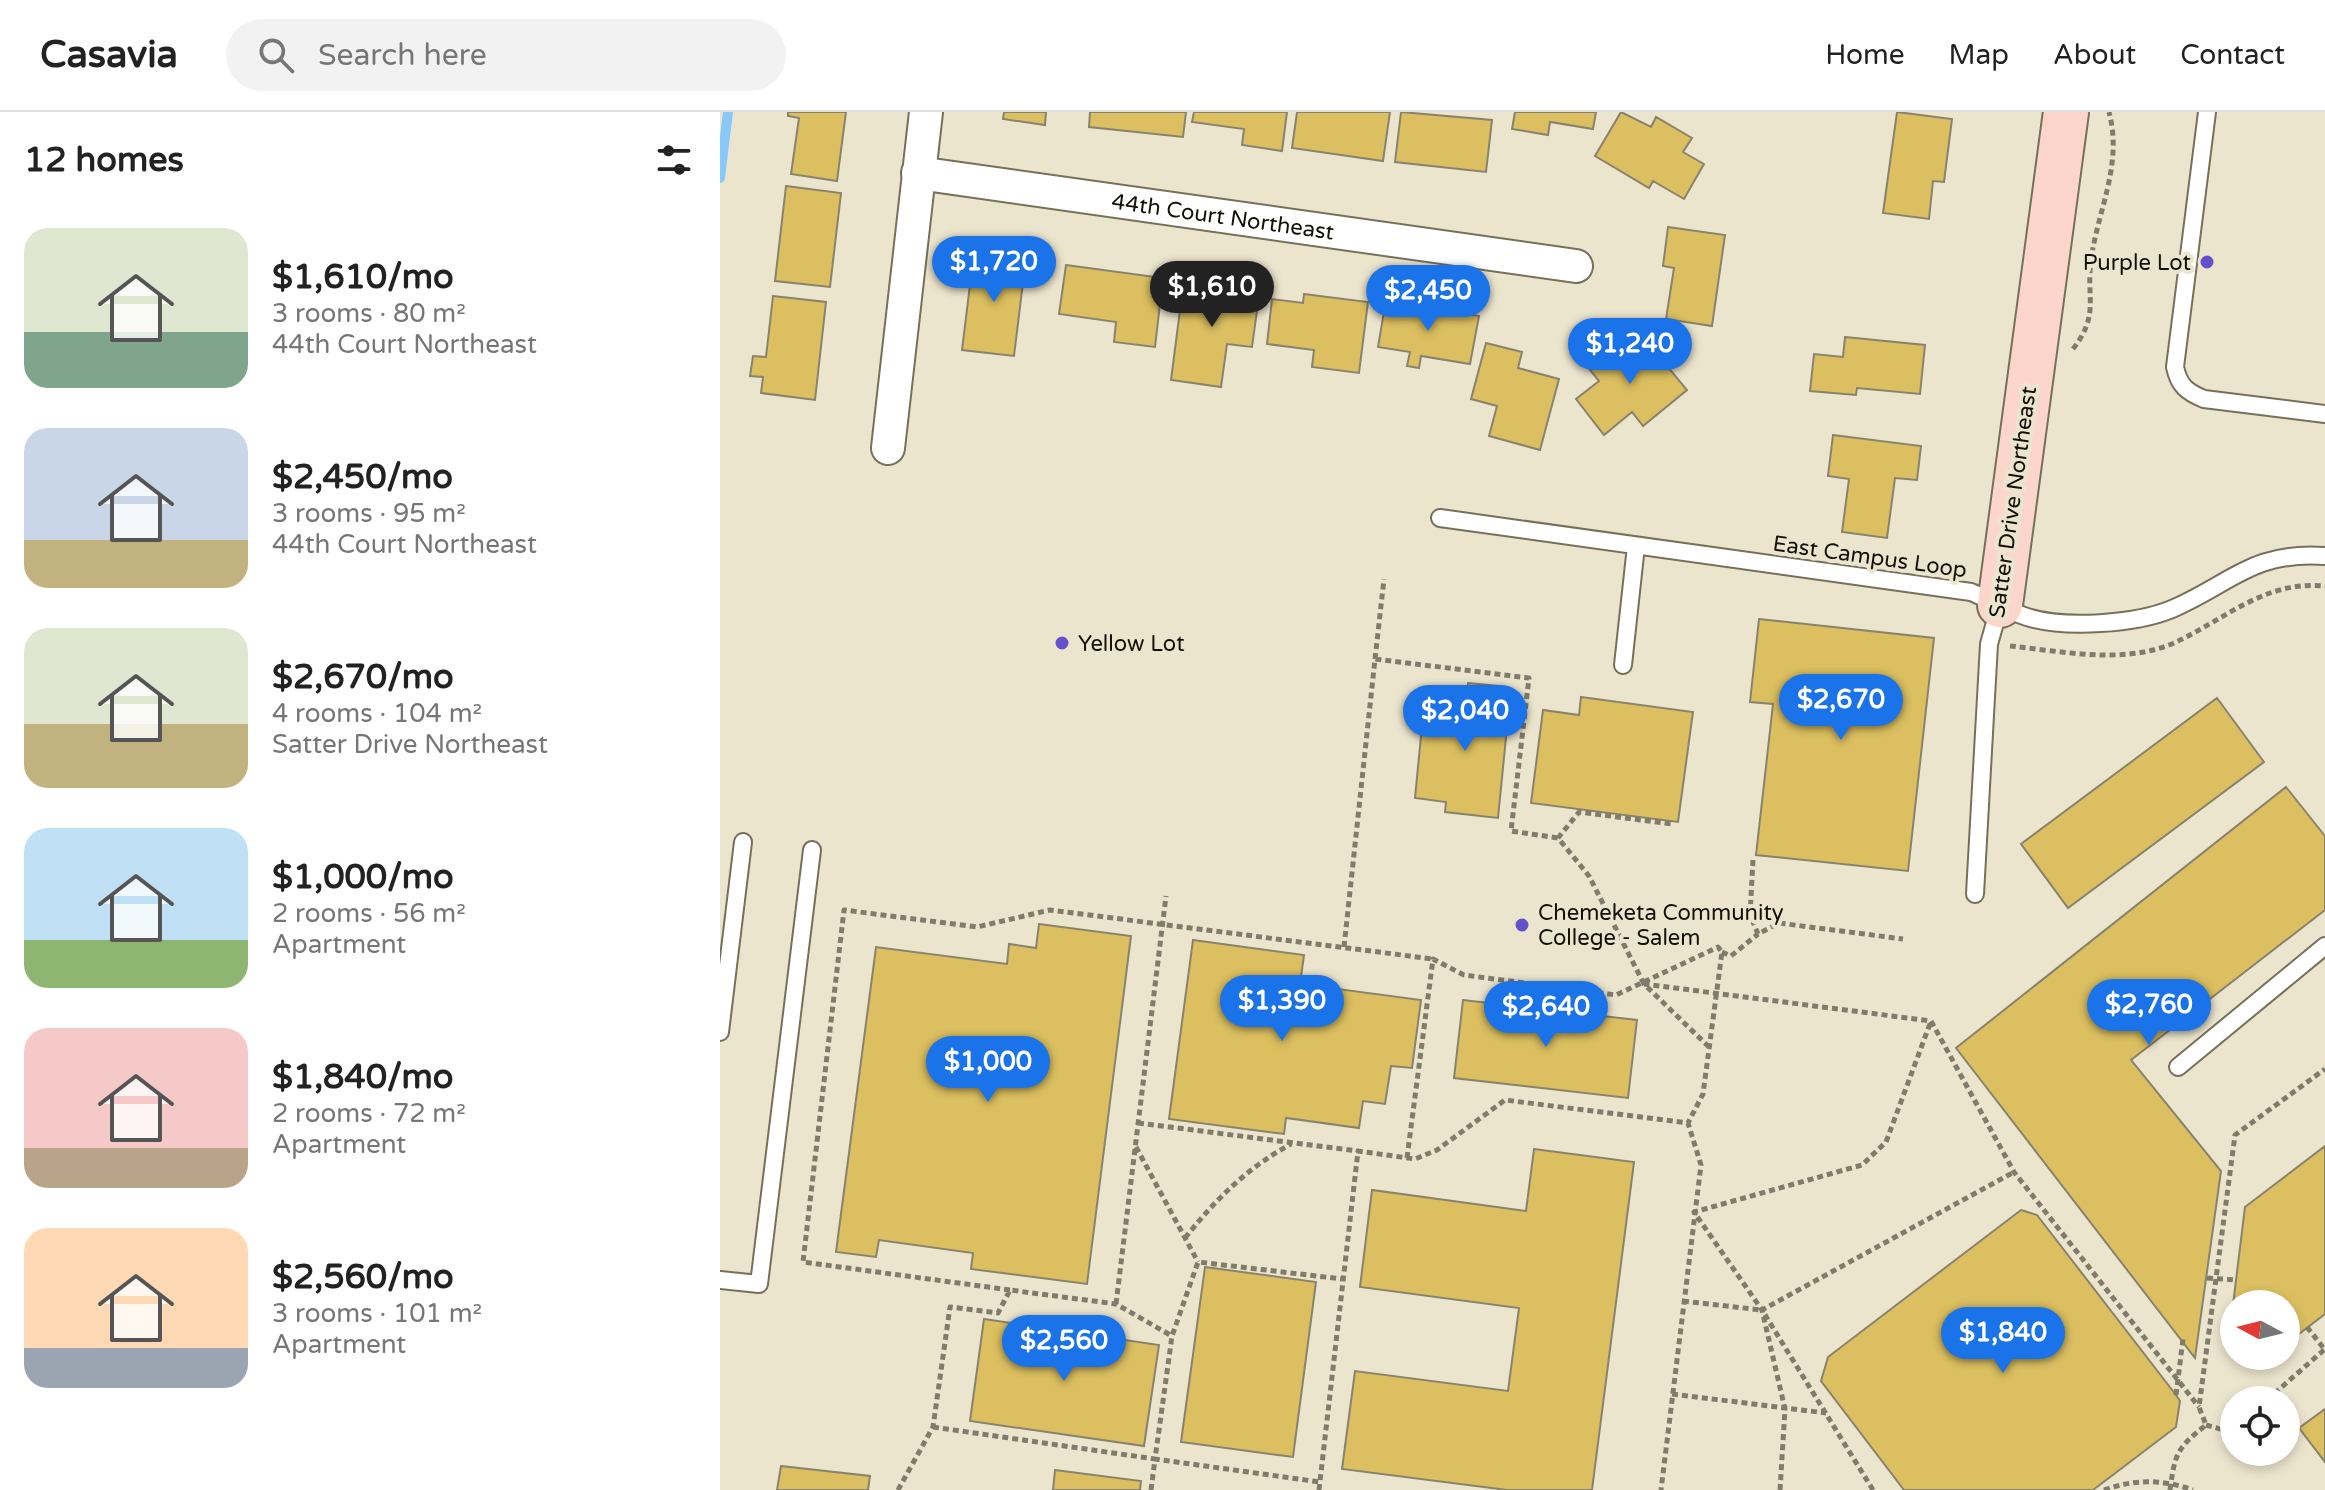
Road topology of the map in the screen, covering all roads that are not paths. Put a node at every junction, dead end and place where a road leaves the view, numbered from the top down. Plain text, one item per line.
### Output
1 (926, 112) edge
2 (2066, 112) edge
3 (2207, 112) edge
4 (918, 173) junction
5 (1576, 266) dead end
6 (2325, 414) edge
7 (888, 448) dead end
8 (1440, 518) dead end
9 (1636, 546) junction
10 (2325, 556) edge
11 (2000, 605) junction
12 (1623, 665) dead end
13 (743, 842) dead end
14 (812, 850) dead end
15 (1975, 894) dead end
16 (2325, 946) edge
17 (720, 1032) edge
18 (2178, 1067) dead end
19 (720, 1280) edge

1 - 4 street
2 - 11 street, Satter Drive Northeast
3 - 6 lane
4 - 5 street, 44th Court Northeast
4 - 7 street
8 - 9 lane, East Campus Loop
9 - 11 lane, East Campus Loop
9 - 12 lane
10 - 11 lane, East Campus Loop
11 - 15 lane, Satter Drive Northeast
13 - 17 lane
14 - 19 lane
16 - 18 lane

